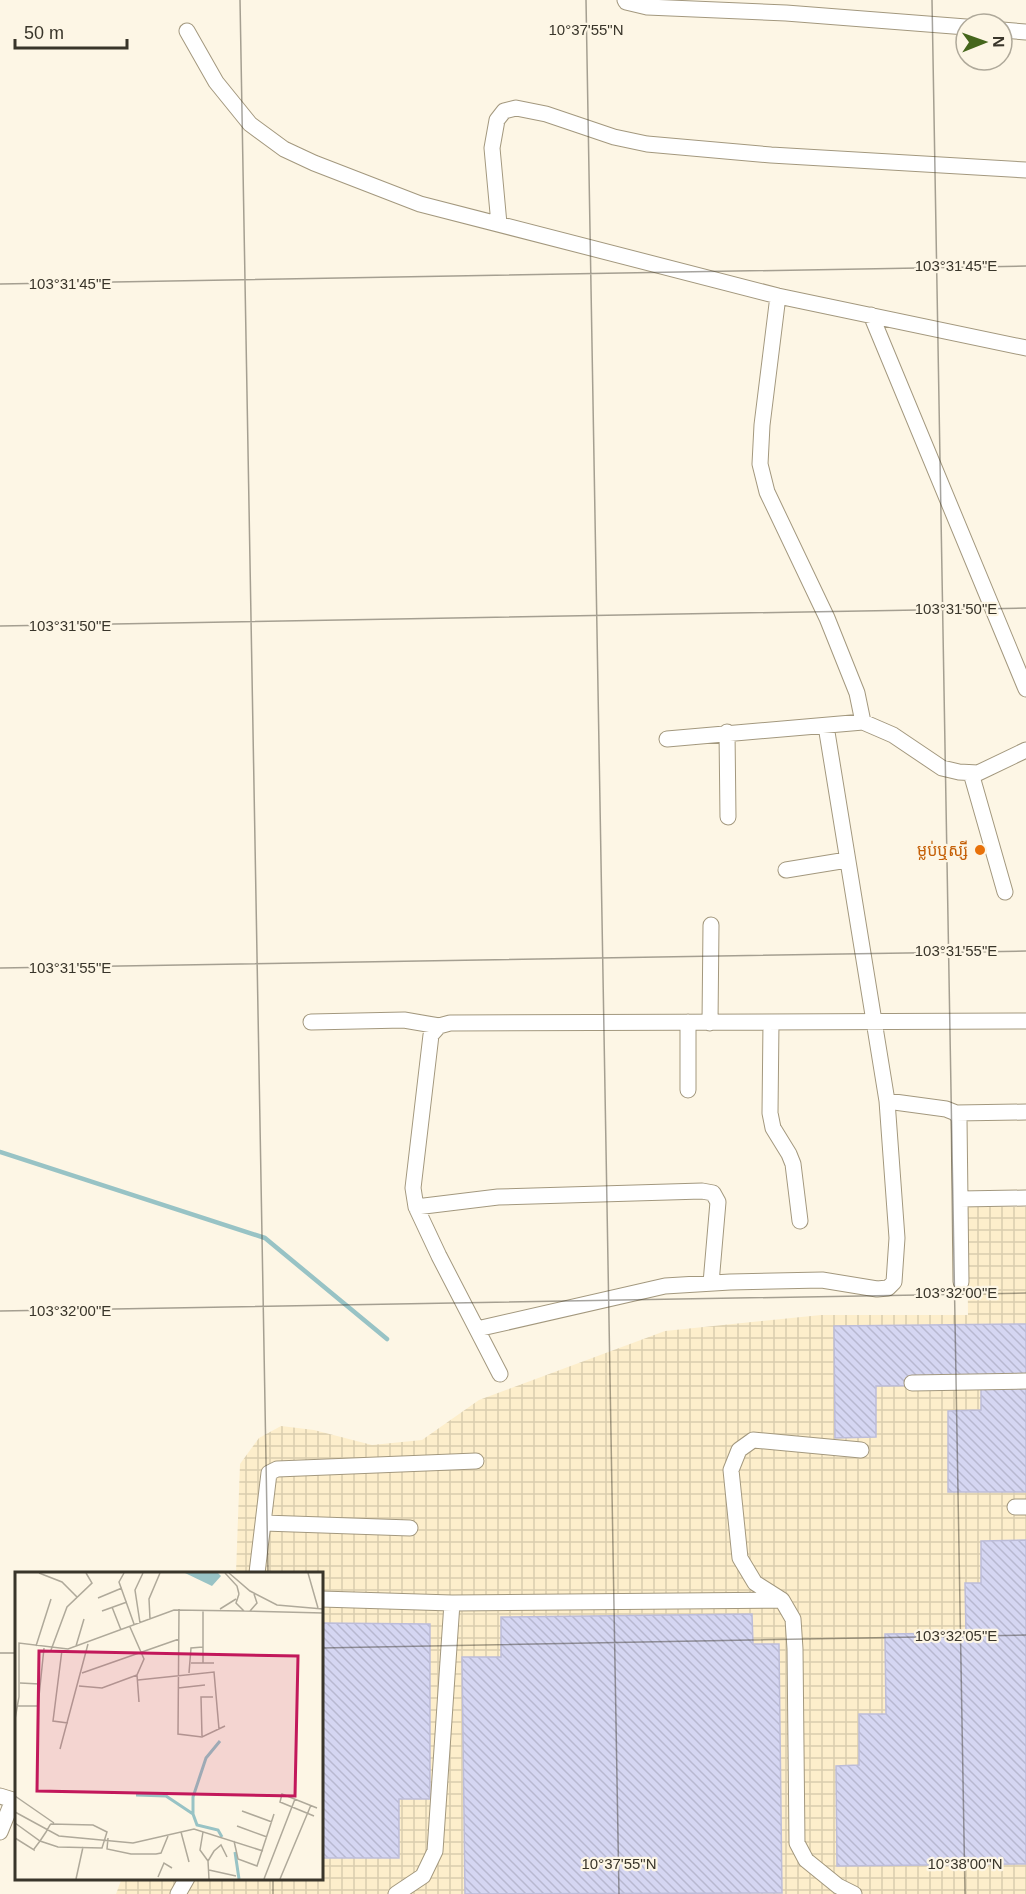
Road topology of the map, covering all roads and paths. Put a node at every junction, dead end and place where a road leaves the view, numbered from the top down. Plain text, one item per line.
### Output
1 (625, 0) edge
2 (786, 6) edge
3 (954, 26) edge
4 (188, 31) dead end
5 (1026, 170) edge
6 (499, 225) junction
7 (778, 296) junction
8 (871, 315) junction
9 (1026, 348) edge
10 (1026, 689) edge
11 (864, 722) junction
12 (826, 726) junction
13 (727, 732) junction
14 (667, 739) dead end
15 (1026, 750) edge
16 (970, 773) junction
17 (728, 817) dead end
18 (847, 860) junction
19 (786, 870) dead end
20 (1005, 892) dead end
21 (711, 925) dead end
22 (1026, 1021) edge
23 (311, 1022) dead end
24 (688, 1022) junction
25 (771, 1022) junction
26 (710, 1023) junction
27 (873, 1023) junction
28 (438, 1026) junction
29 (688, 1090) dead end
30 (887, 1101) junction
31 (1026, 1112) edge
32 (956, 1113) junction
33 (1026, 1198) edge
34 (960, 1199) junction
35 (416, 1207) junction
36 (800, 1221) dead end
37 (961, 1282) dead end
38 (711, 1283) junction
39 (477, 1329) junction
40 (500, 1374) dead end
41 (1026, 1381) edge
42 (912, 1383) dead end
43 (861, 1450) dead end
44 (476, 1461) dead end
45 (264, 1523) junction
46 (410, 1528) dead end
47 (257, 1572) edge
48 (322, 1599) edge
49 (782, 1600) junction
50 (452, 1603) junction
51 (0, 1797) edge
52 (0, 1832) edge
53 (186, 1879) edge
54 (178, 1894) edge
55 (396, 1894) edge
56 (854, 1894) edge

1 - 2 street
2 - 3 street
4 - 6 street
5 - 6 street
6 - 7 street
7 - 8 street
7 - 11 street
8 - 9 street
8 - 10 street
11 - 12 street
11 - 16 street
12 - 13 street
12 - 18 street
13 - 14 street
13 - 17 street
15 - 16 street
16 - 20 street
18 - 19 street
18 - 27 street
21 - 26 street
22 - 27 street
23 - 28 street
24 - 26 street
24 - 28 street
24 - 29 street
25 - 26 street
25 - 27 street
25 - 36 street
27 - 30 street
28 - 35 street
30 - 32 street
30 - 38 street
31 - 32 street
32 - 34 street
33 - 34 street
34 - 37 street
35 - 38 street
35 - 39 street
38 - 39 street
39 - 40 street
41 - 42 street
43 - 49 street
44 - 45 street
45 - 46 street
45 - 47 street
48 - 50 street
49 - 50 street
49 - 56 street
50 - 55 street
51 - 52 street
53 - 54 street

